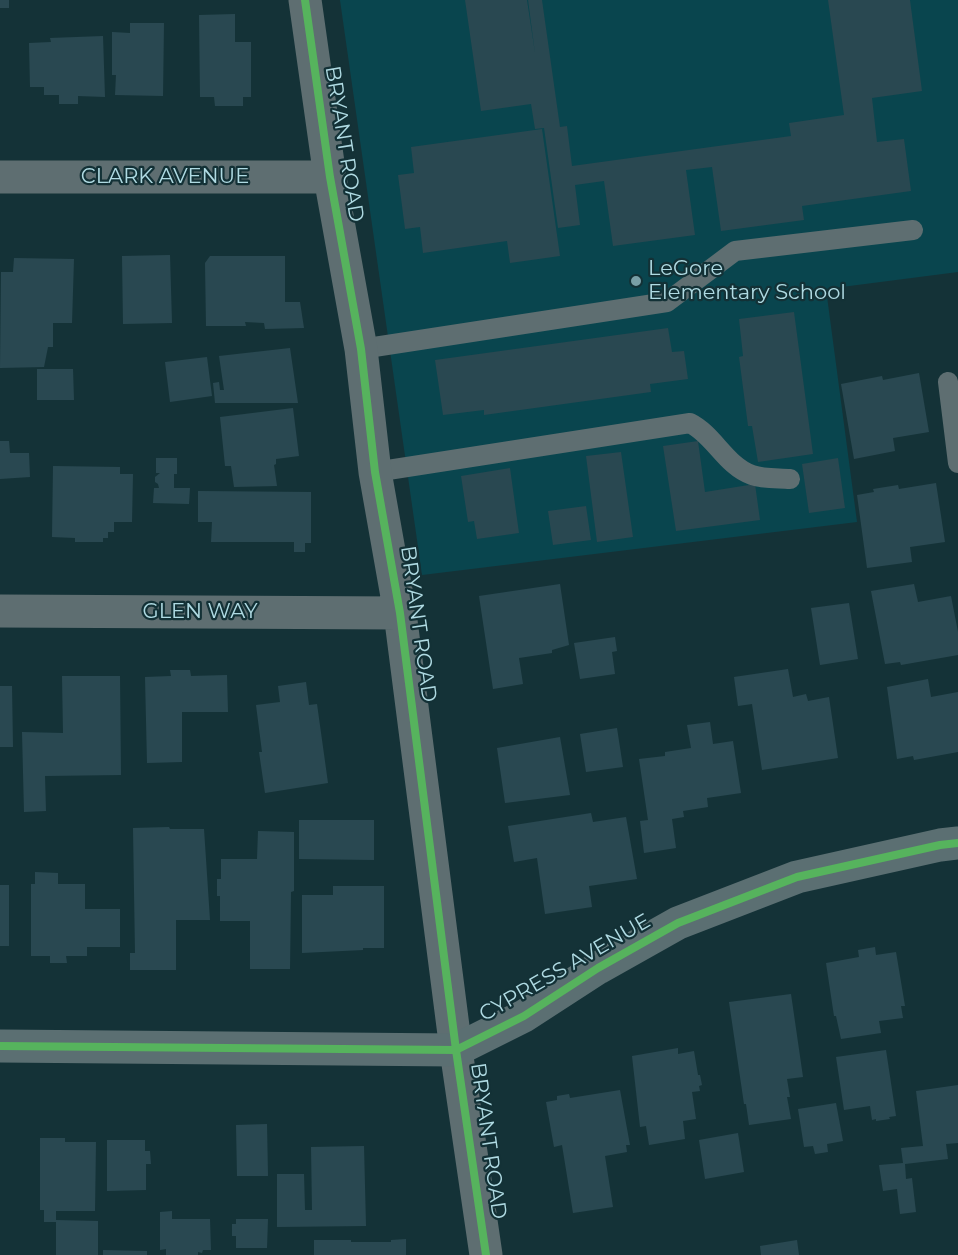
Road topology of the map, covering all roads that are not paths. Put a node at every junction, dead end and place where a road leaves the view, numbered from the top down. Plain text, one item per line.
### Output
1 (305, 0) edge
2 (0, 177) edge
3 (330, 177) junction
4 (913, 230) dead end
5 (361, 349) junction
6 (948, 382) dead end
7 (958, 463) edge
8 (375, 472) junction
9 (790, 479) dead end
10 (0, 610) edge
11 (400, 613) junction
12 (958, 843) edge
13 (0, 1046) edge
14 (456, 1050) junction
15 (486, 1255) edge

1 - 3 street, BRYANT ROAD
2 - 3 street, CLARK AVENUE
3 - 5 street, BRYANT ROAD
4 - 5 lane
5 - 8 street, BRYANT ROAD
6 - 7 lane
8 - 9 lane
8 - 11 street, BRYANT ROAD
10 - 11 street, GLEN WAY
11 - 14 street, BRYANT ROAD
12 - 14 street, CYPRESS AVENUE
13 - 14 street, CYPRESS AVENUE
14 - 15 street, BRYANT ROAD

